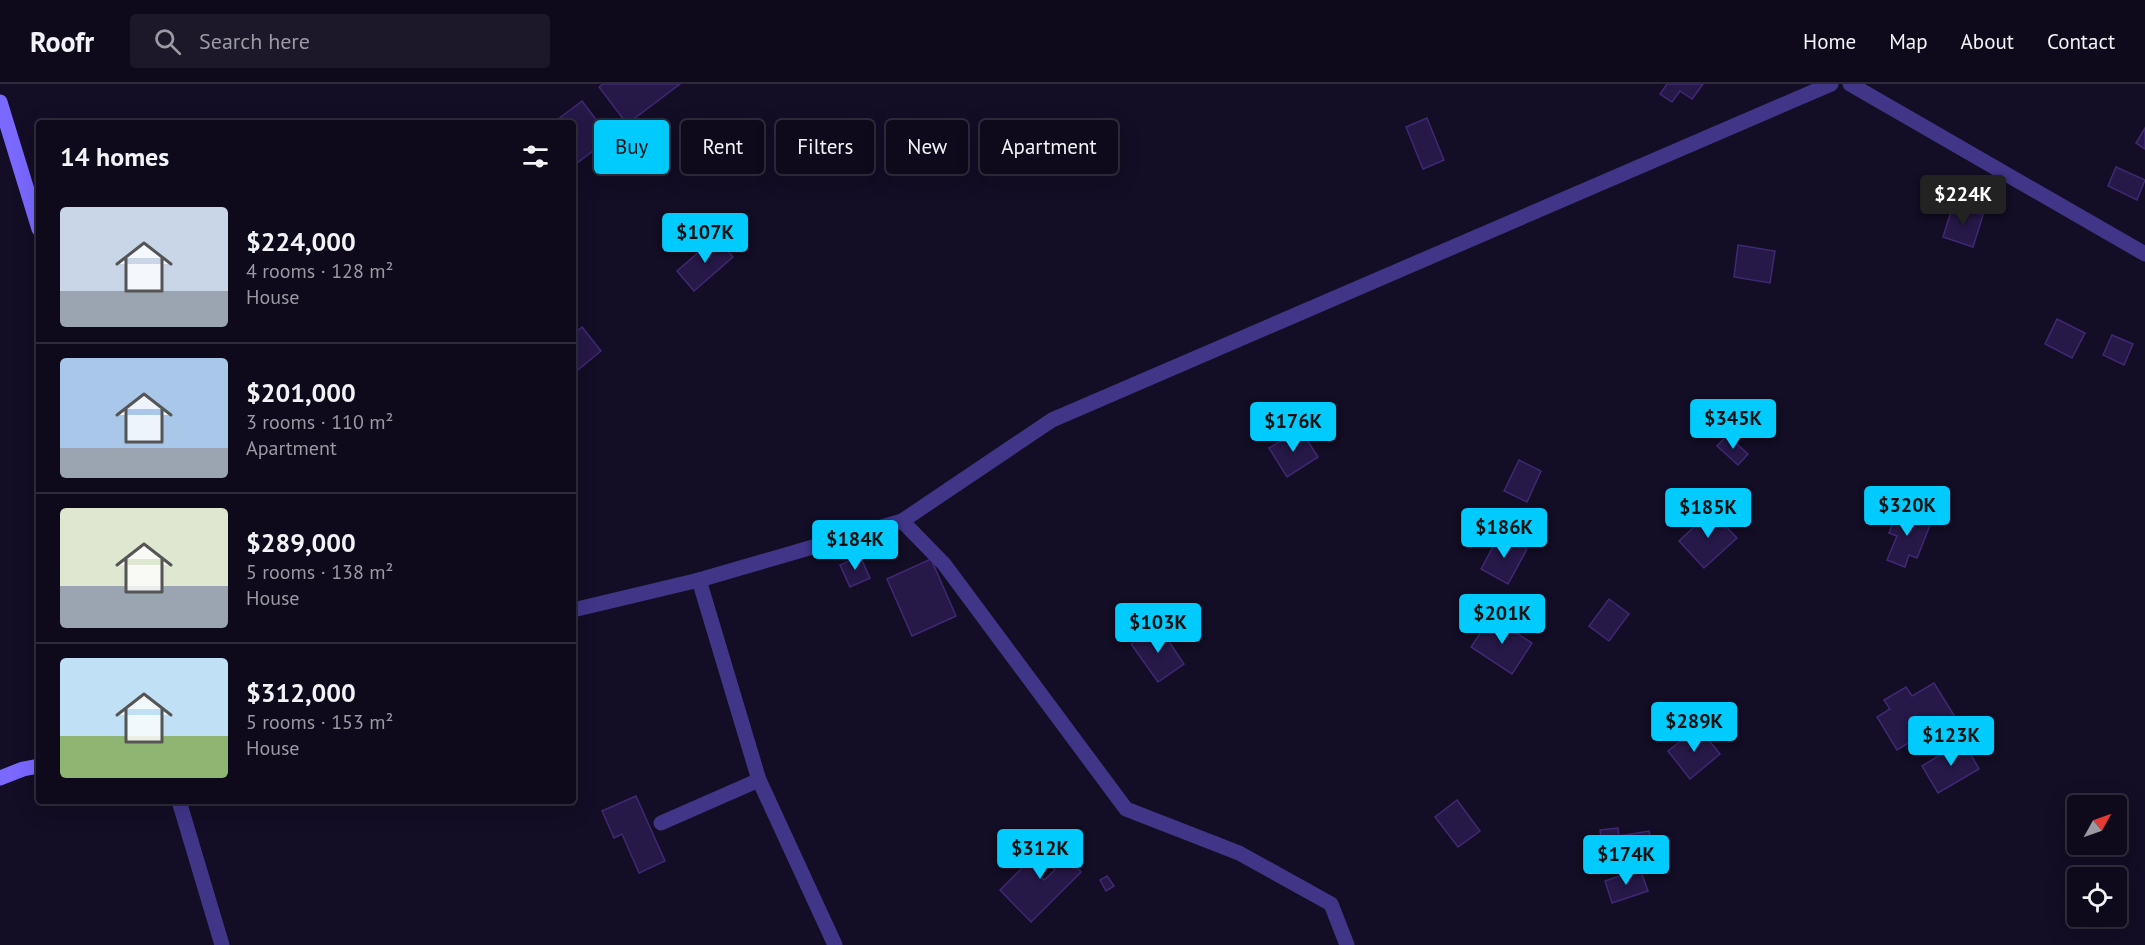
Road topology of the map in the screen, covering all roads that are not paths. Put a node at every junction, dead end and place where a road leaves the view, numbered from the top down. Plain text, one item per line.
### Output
1 (1831, 84) edge
2 (1850, 84) edge
3 (0, 102) edge
4 (36, 219) edge
5 (2145, 254) edge
6 (902, 521) junction
7 (699, 580) junction
8 (576, 609) edge
9 (36, 767) edge
10 (0, 778) edge
11 (759, 780) junction
12 (180, 804) edge
13 (662, 823) dead end
14 (222, 945) edge
15 (836, 945) edge
16 (1347, 945) edge

1 - 6 street
2 - 5 street
3 - 4 street
6 - 7 street
6 - 16 street
7 - 8 street
7 - 11 street
9 - 10 street
11 - 13 street
11 - 15 street
12 - 14 street

